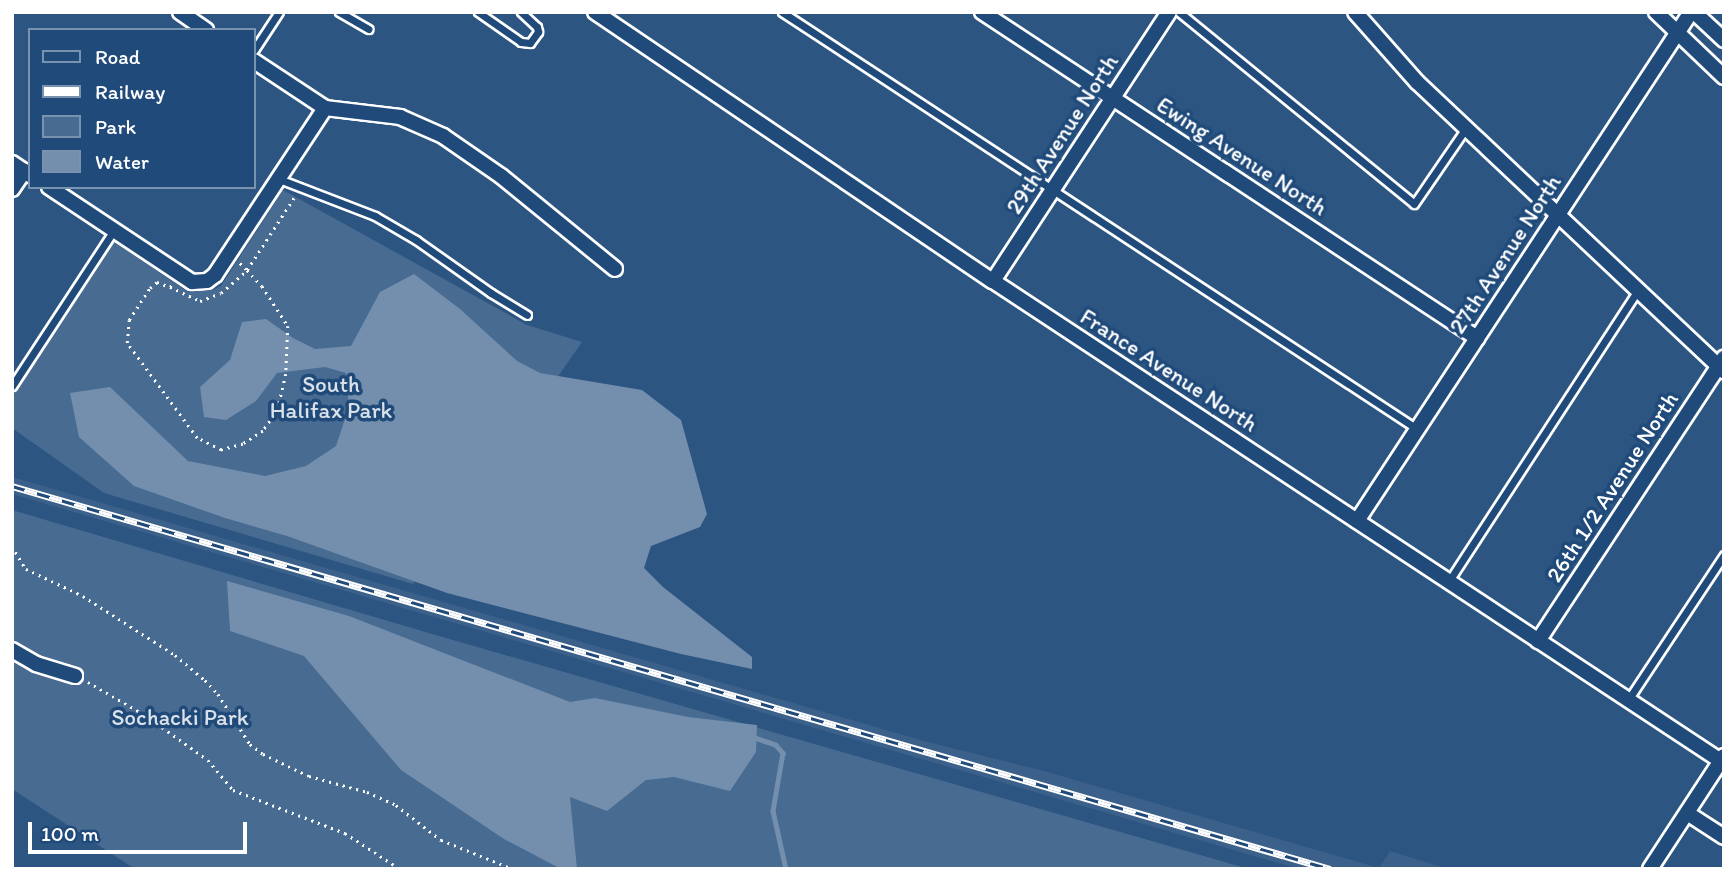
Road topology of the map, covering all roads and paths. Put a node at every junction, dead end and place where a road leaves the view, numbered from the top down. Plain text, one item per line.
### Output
1 (180, 12) edge
2 (279, 12) edge
3 (339, 12) edge
4 (478, 12) edge
5 (520, 12) edge
6 (595, 12) edge
7 (782, 12) edge
8 (982, 12) edge
9 (1169, 12) edge
10 (1179, 12) edge
11 (1355, 12) edge
12 (1656, 12) edge
13 (1692, 12) edge
14 (203, 28) edge
15 (368, 29) dead end
16 (1677, 33) junction
17 (1724, 40) edge
18 (256, 47) edge
19 (256, 62) edge
20 (1724, 77) edge
21 (1113, 99) junction
22 (325, 108) junction
23 (1466, 128) junction
24 (22, 169) edge
25 (279, 178) junction
26 (12, 189) edge
27 (52, 189) edge
28 (300, 189) junction
29 (1052, 190) junction
30 (1558, 214) junction
31 (114, 230) junction
32 (230, 254) junction
33 (615, 269) dead end
34 (247, 270) junction
35 (179, 273) junction
36 (993, 281) junction
37 (170, 287) junction
38 (1638, 290) junction
39 (527, 315) dead end
40 (1477, 338) junction
41 (1722, 365) edge
42 (12, 386) edge
43 (1417, 429) junction
44 (1357, 522) junction
45 (12, 546) edge
46 (1724, 555) edge
47 (1449, 582) junction
48 (1538, 641) junction
49 (12, 650) edge
50 (75, 676) joint
51 (1628, 700) junction
52 (1722, 759) edge
53 (1687, 813) junction
54 (1724, 837) edge
55 (400, 869) edge
56 (513, 869) edge
57 (1650, 869) edge

1 - 14 street
2 - 18 lane
3 - 15 lane
4 - 5 lane
6 - 36 street, France Avenue North
7 - 29 lane
8 - 21 street, Ewing Avenue North
9 - 21 street, 29th Avenue North
10 - 23 lane
11 - 23 street
12 - 16 street
13 - 16 street, 27th Avenue North
13 - 17 street
16 - 20 street
16 - 30 street, 27th Avenue North
19 - 22 street
21 - 29 street, 29th Avenue North
21 - 40 street, Ewing Avenue North
22 - 25 street
22 - 33 street
23 - 30 street
24 - 26 street
25 - 28 lane
25 - 32 street
27 - 31 street
28 - 34 path
28 - 39 lane
29 - 36 street, 29th Avenue North
29 - 43 lane
30 - 38 street
30 - 40 street, 27th Avenue North
31 - 35 street
31 - 42 lane
32 - 34 path
32 - 35 street
34 - 37 path
34 - 37 path
35 - 37 path
36 - 44 street, France Avenue North
38 - 41 street
38 - 47 lane
40 - 43 street, 27th Avenue North
41 - 48 street, 26th 1/2 Avenue North
43 - 44 street, 27th Avenue North
44 - 47 street, France Avenue North
45 - 56 path
46 - 51 lane
47 - 48 street, France Avenue North
48 - 51 street, France Avenue North
49 - 50 street
50 - 55 path
51 - 52 street, France Avenue North
52 - 53 street
53 - 54 street
53 - 57 street

